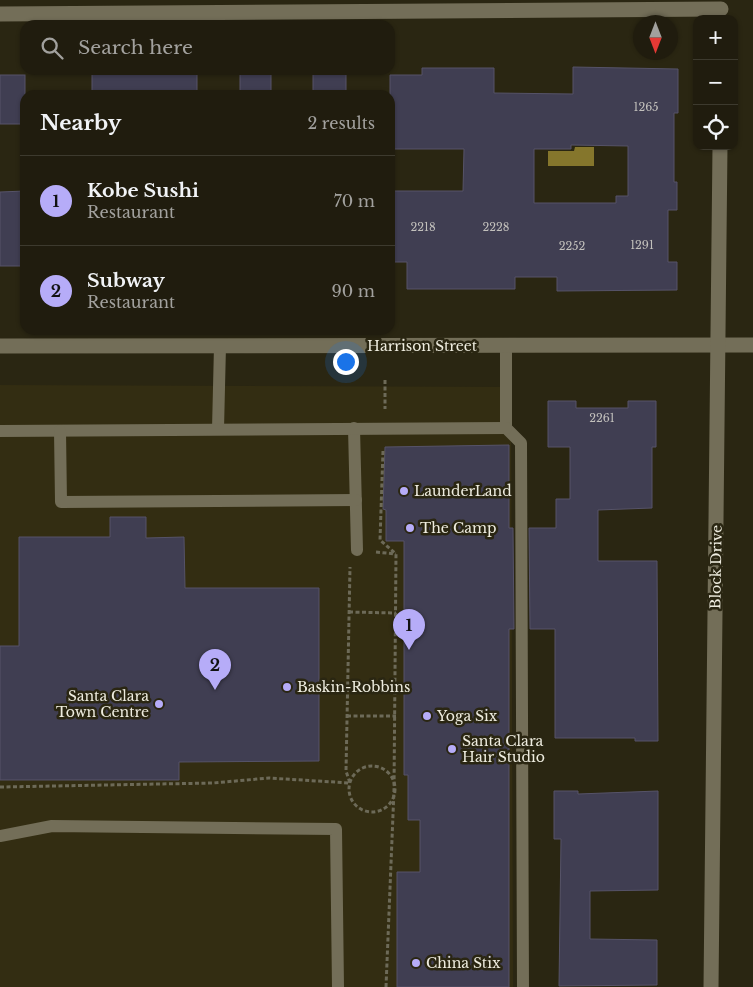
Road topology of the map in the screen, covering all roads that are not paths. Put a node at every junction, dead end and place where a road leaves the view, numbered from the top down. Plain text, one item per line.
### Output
1 (721, 9) edge
2 (0, 14) edge
3 (720, 150) edge
4 (718, 345) junction
5 (753, 345) edge
6 (0, 346) edge
7 (220, 346) junction
8 (506, 346) junction
9 (354, 428) junction
10 (506, 428) junction
11 (218, 429) junction
12 (0, 431) edge
13 (60, 431) junction
14 (356, 500) junction
15 (357, 550) road end
16 (0, 836) edge
17 (338, 987) edge
18 (523, 987) edge
19 (711, 987) edge

1 - 2 street
3 - 4 street, Block Drive
4 - 5 street, Harrison Street
4 - 8 street, Harrison Street
4 - 19 street, Block Drive
6 - 7 street, Harrison Street
7 - 8 street, Harrison Street
7 - 11 lane
8 - 10 lane
9 - 10 lane
9 - 11 lane
9 - 14 lane
10 - 18 lane
11 - 13 lane
12 - 13 lane
13 - 14 lane
14 - 15 lane
16 - 17 lane

